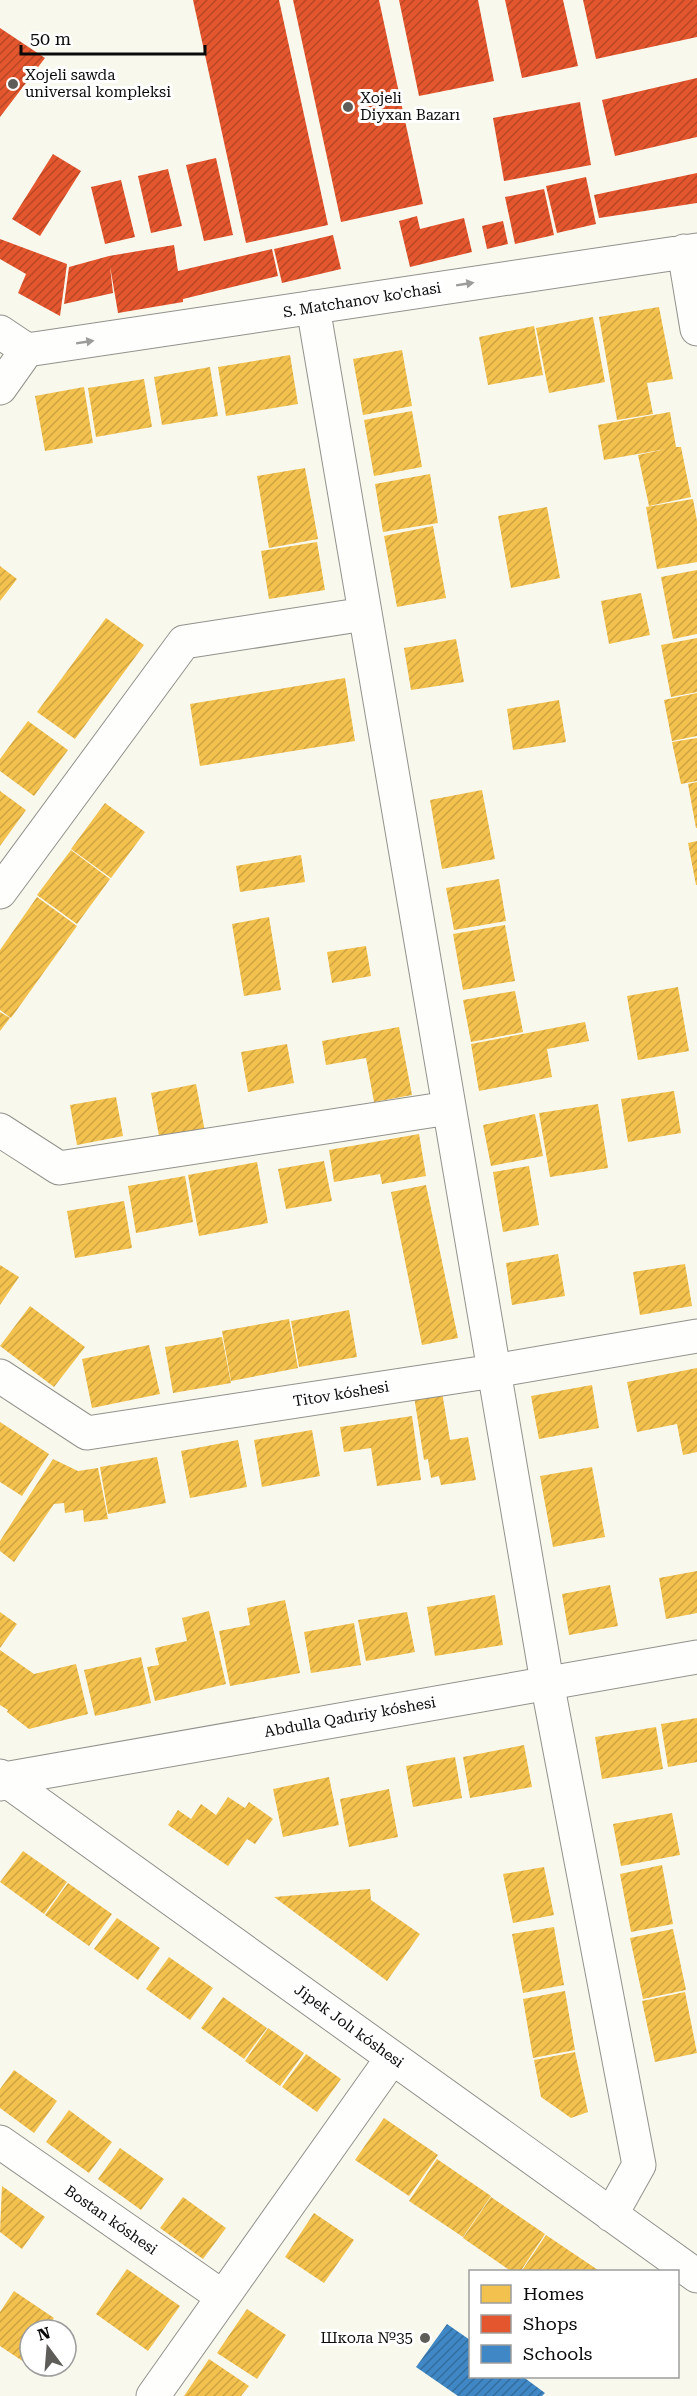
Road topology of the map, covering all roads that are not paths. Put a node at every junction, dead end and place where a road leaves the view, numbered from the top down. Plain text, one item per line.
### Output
1 (691, 250) edge
2 (313, 307) junction
3 (697, 329) edge
4 (0, 332) edge
5 (27, 350) junction
6 (0, 388) edge
7 (365, 614) junction
8 (0, 892) edge
9 (449, 1108) junction
10 (0, 1130) edge
11 (697, 1336) edge
12 (494, 1371) junction
13 (0, 1376) edge
14 (697, 1657) edge
15 (547, 1682) junction
16 (1, 1780) edge
17 (392, 2058) junction
18 (0, 2142) edge
19 (611, 2215) junction
20 (697, 2276) edge
21 (223, 2297) junction
22 (153, 2396) edge

2 -> 1 street, S. Matchanov ko'chasi
1 - 3 street
5 -> 2 street, S. Matchanov ko'chasi
2 - 7 street
4 - 5 street
5 - 6 street
7 - 8 street
7 - 9 street
9 - 10 street
9 - 12 street
11 - 12 street, Titov kóshesi
12 - 13 street, Titov kóshesi
12 - 15 street
14 - 15 street, Abdulla Qadıriy kóshesi
15 - 16 street, Abdulla Qadıriy kóshesi
15 - 19 street
16 - 17 street, Jipek Jolı kóshesi
17 - 19 street, Jipek Jolı kóshesi
17 - 21 street
18 - 21 street, Bostan kóshesi
19 - 20 street, Jipek Jolı kóshesi
21 - 22 street

